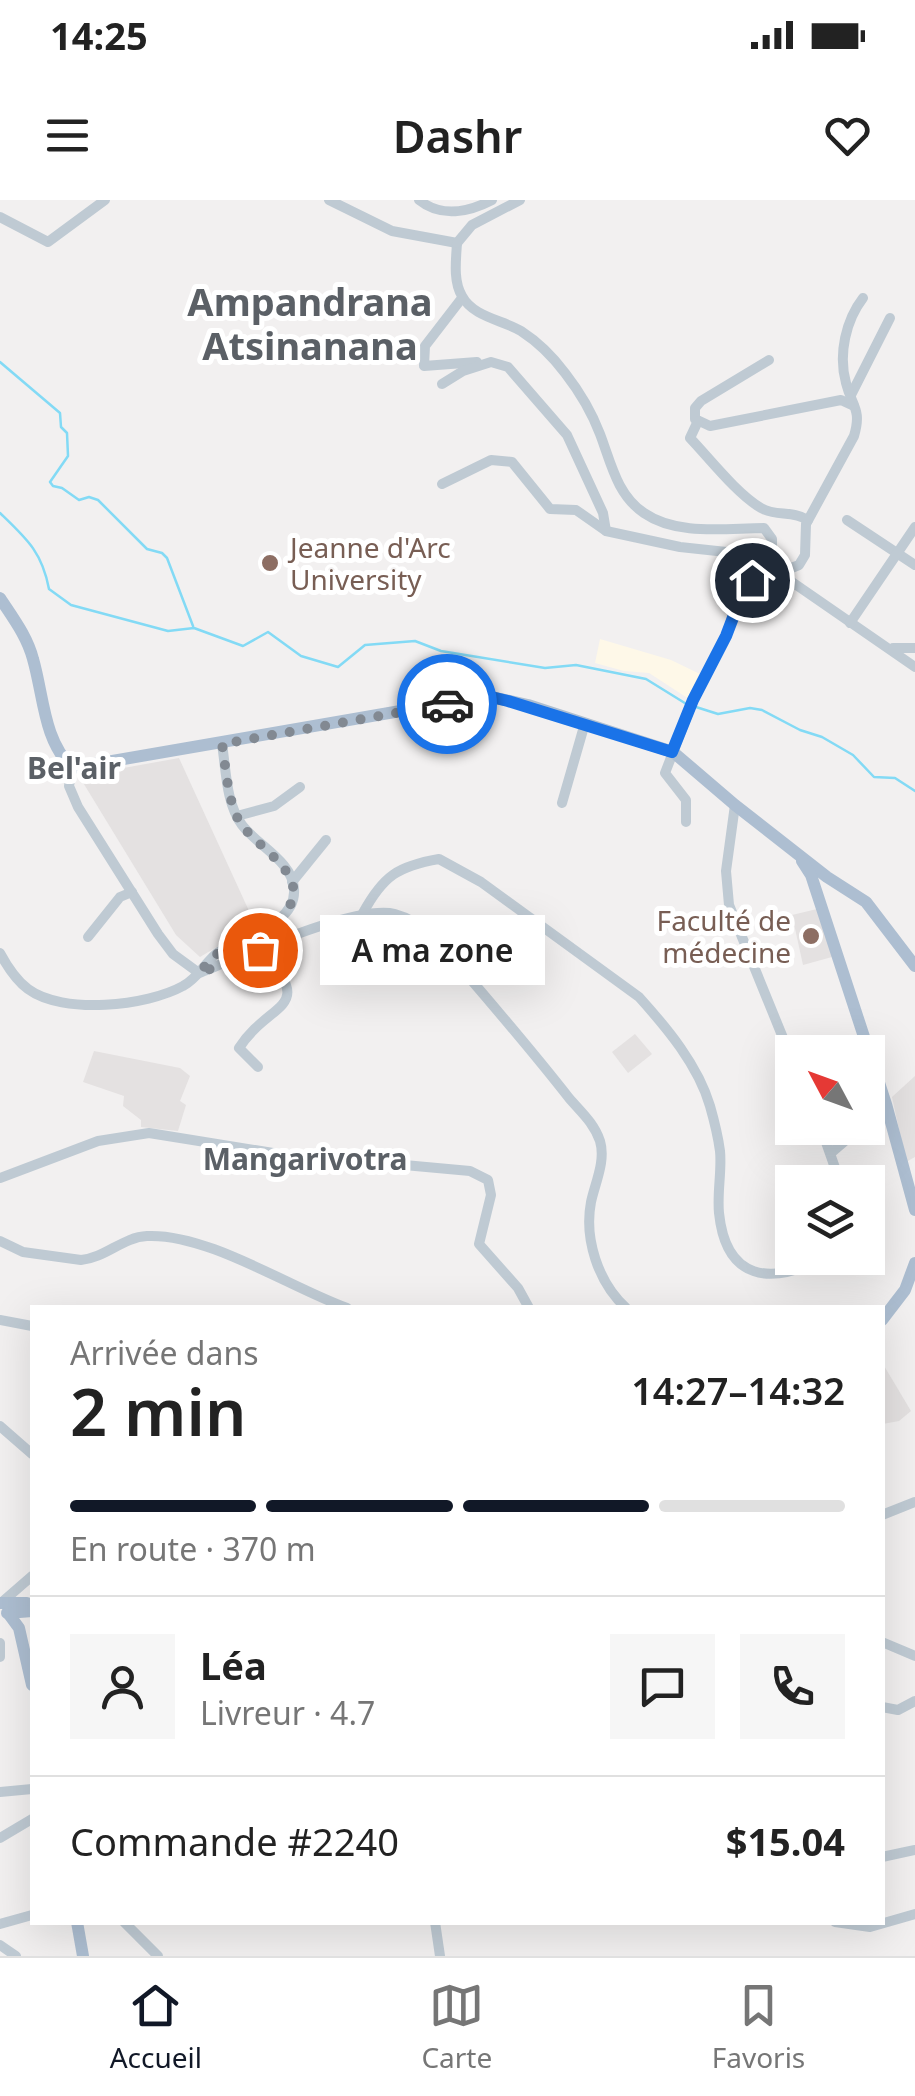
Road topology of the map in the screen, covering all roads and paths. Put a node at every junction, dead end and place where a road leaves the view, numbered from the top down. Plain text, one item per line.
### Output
1 (106, 200) edge
2 (329, 200) edge
3 (419, 200) edge
4 (492, 200) edge
5 (520, 200) edge
6 (0, 217) edge
7 (457, 243) junction
8 (462, 298) junction
9 (863, 298) dead end
10 (890, 318) dead end
11 (769, 360) dead end
12 (491, 362) junction
13 (442, 384) dead end
14 (851, 395) junction
15 (855, 407) junction
16 (698, 421) junction
17 (442, 484) dead end
18 (808, 520) junction
19 (847, 520) dead end
20 (915, 527) edge
21 (606, 531) junction
22 (899, 554) junction
23 (764, 564) junction
24 (915, 565) edge
25 (779, 573) junction
26 (0, 598) edge
27 (850, 623) junction
28 (892, 648) junction
29 (915, 648) edge
30 (915, 667) edge
31 (586, 723) junction
32 (222, 744) junction
33 (672, 752) junction
34 (72, 768) junction
35 (300, 787) dead end
36 (562, 804) dead end
37 (735, 805) junction
38 (237, 816) junction
39 (686, 822) dead end
40 (326, 840) dead end
41 (787, 845) junction
42 (831, 875) junction
43 (292, 882) junction
44 (816, 889) junction
45 (132, 892) junction
46 (363, 914) junction
47 (88, 937) dead end
48 (260, 950) junction
49 (0, 953) edge
50 (915, 966) edge
51 (200, 973) junction
52 (782, 1035) edge
53 (258, 1068) dead end
54 (886, 1104) joint
55 (828, 1145) edge
56 (841, 1145) edge
57 (832, 1153) junction
58 (835, 1165) edge
59 (0, 1178) edge
60 (912, 1188) edge
61 (915, 1210) edge
62 (0, 1241) edge
63 (915, 1263) edge
64 (775, 1271) edge
65 (340, 1305) edge
66 (527, 1305) edge
67 (624, 1305) edge
68 (885, 1316) edge
69 (0, 1320) edge
70 (30, 1326) edge
71 (0, 1426) edge
72 (30, 1452) edge
73 (915, 1502) edge
74 (885, 1512) edge
75 (30, 1578) edge
76 (30, 1603) edge
77 (2, 1608) edge
78 (30, 1611) edge
79 (30, 1625) edge
80 (0, 1643) edge
81 (885, 1643) edge
82 (22, 1644) junction
83 (915, 1656) edge
84 (0, 1657) edge
85 (30, 1678) edge
86 (915, 1701) edge
87 (885, 1708) edge
88 (30, 1789) edge
89 (0, 1792) edge
90 (30, 1820) edge
91 (0, 1838) edge
92 (915, 1850) edge
93 (885, 1856) edge
94 (915, 1914) edge
95 (30, 1916) edge
96 (885, 1923) edge
97 (0, 1924) edge
98 (78, 1925) edge
99 (127, 1925) edge
100 (435, 1925) edge
101 (0, 1946) edge
102 (16, 1956) edge
103 (83, 1956) edge
104 (158, 1956) edge
105 (440, 1956) edge

1 - 6 street
2 - 7 street
3 - 4 street
5 - 7 street
7 - 8 street
8 - 12 street
8 - 23 street
9 - 14 street
10 - 14 street
11 - 16 street
12 - 13 street
12 - 21 street
14 - 15 street
15 - 16 street
15 - 18 street
16 - 18 street
17 - 21 street
18 - 25 street
19 - 22 street
20 - 22 street
21 - 23 street
22 - 24 street
22 - 27 street
23 - 25 street
23 - 33 street
25 - 27 street
26 - 34 main road
27 - 28 street
28 - 29 street
28 - 30 street
31 - 32 main road
31 - 33 main road
31 - 36 street
32 - 34 main road
32 - 38 street
33 - 37 main road
33 - 39 street
34 - 45 street
35 - 38 street
37 - 41 main road
37 - 52 street
38 - 43 street
40 - 43 street
41 - 42 main road
41 - 44 main road
42 - 44 main road
42 - 50 main road
43 - 51 street
44 - 54 main road
45 - 47 street
45 - 51 street
46 - 48 street
46 - 64 street
46 - 67 street
48 - 51 street
48 - 53 street
49 - 51 street
54 - 60 main road
55 - 57 street
56 - 57 street
57 - 58 street
59 - 66 street
60 - 61 main road
62 - 65 street
63 - 68 main road
69 - 70 street
71 - 72 street
73 - 74 street
75 - 77 street
76 - 77 main road
77 - 78 main road
77 - 82 main road
79 - 82 main road
80 - 84 street
81 - 83 street
82 - 85 main road
86 - 87 street
88 - 89 street
90 - 91 street
92 - 93 street
94 - 96 street
95 - 97 street
98 - 103 main road
99 - 104 street
100 - 105 street
101 - 102 street

